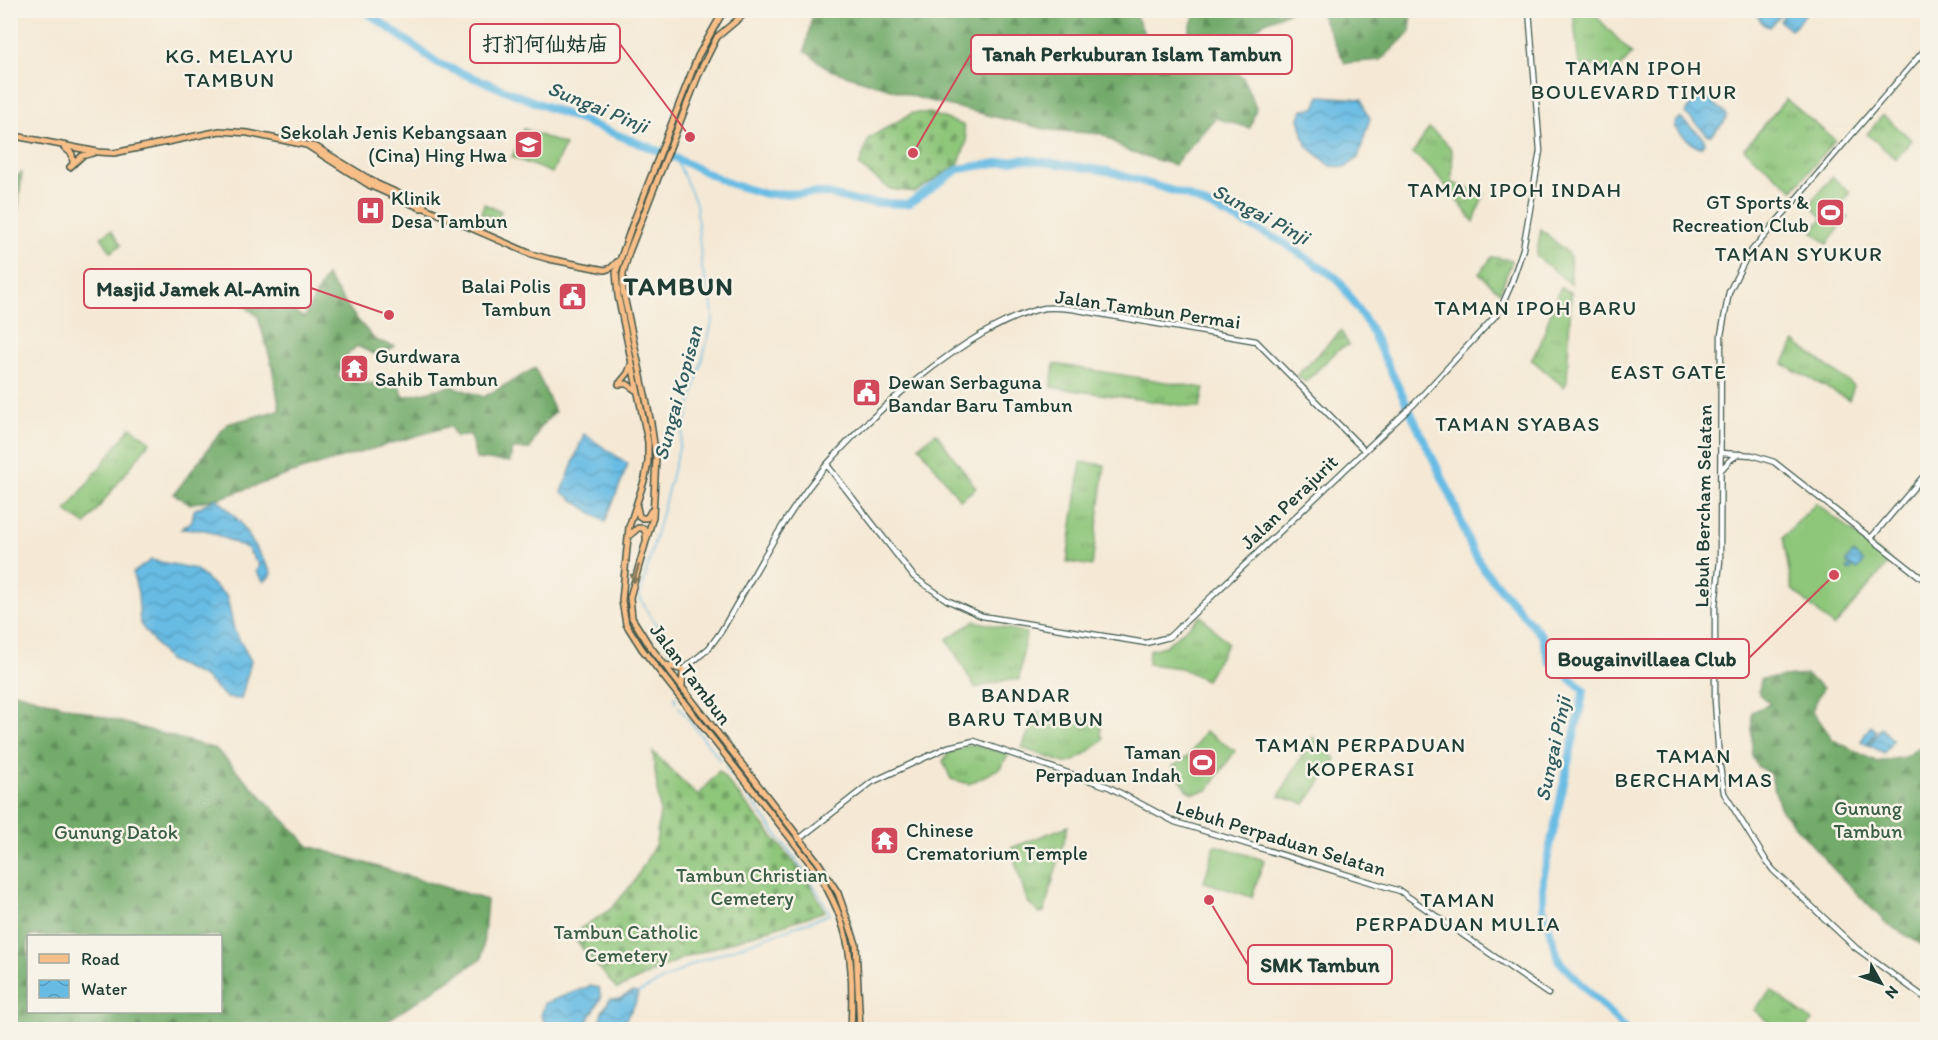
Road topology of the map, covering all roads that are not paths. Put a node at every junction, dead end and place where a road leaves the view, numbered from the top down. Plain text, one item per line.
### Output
1 (747, 10) edge
2 (1529, 10) edge
3 (723, 12) edge
4 (1928, 46) edge
5 (10, 135) edge
6 (62, 145) junction
7 (307, 145) junction
8 (667, 146) junction
9 (98, 152) junction
10 (661, 161) junction
11 (340, 165) junction
12 (350, 166) junction
13 (355, 175) junction
14 (377, 184) junction
15 (369, 185) junction
16 (425, 208) junction
17 (619, 259) junction
18 (604, 270) junction
19 (616, 282) junction
20 (632, 363) junction
21 (638, 392) junction
22 (1364, 450) junction
23 (1721, 453) junction
24 (1740, 453) junction
25 (827, 465) junction
26 (1721, 470) junction
27 (1928, 471) edge
28 (638, 500) junction
29 (654, 501) junction
30 (629, 536) junction
31 (1871, 538) junction
32 (646, 545) junction
33 (1928, 583) edge
34 (664, 664) junction
35 (683, 670) junction
36 (682, 688) junction
37 (799, 839) junction
38 (1548, 994) dead end
39 (1928, 1000) edge
40 (851, 1029) edge
41 (860, 1029) edge

1 - 8 main road, Jalan Tambun
2 - 22 street, Jalan Perajurit
3 - 8 main road, Jalan Tambun
4 - 23 street, Lebuh Bercham Selatan
5 - 6 main road
6 - 9 main road
6 - 9 main road
7 - 9 main road
7 - 11 main road
7 - 12 main road
8 - 10 main road, Jalan Tambun
10 - 17 main road, Jalan Tambun
10 - 29 main road, Jalan Tambun
11 - 12 main road
11 - 13 main road
12 - 13 main road
12 - 14 main road
13 - 15 main road
14 - 15 main road
14 - 16 main road
15 - 16 main road
16 - 18 main road
17 - 18 main road
17 - 19 main road, Jalan Tambun
18 - 19 main road
19 - 20 main road, Jalan Tambun
20 - 21 main road, Jalan Tambun
20 - 21 main road
21 - 28 main road, Jalan Tambun
22 - 25 street, Jalan Tambun Permai
22 - 25 street, Jalan Perajurit
23 - 24 street
23 - 26 street, Lebuh Bercham Selatan
24 - 26 street
24 - 31 street
25 - 35 street, Jalan Tambun Permai
26 - 39 street, Lebuh Bercham Selatan
27 - 31 street
28 - 29 main road
28 - 30 main road, Jalan Tambun
29 - 32 main road, Jalan Tambun
30 - 32 main road
30 - 40 main road, Jalan Tambun
31 - 33 street
32 -> 34 main road, Jalan Tambun
34 - 35 main road
34 - 36 main road, Jalan Tambun
35 - 36 main road
36 - 37 main road, Jalan Tambun
37 - 38 street, Lebuh Perpaduan Selatan
37 - 41 main road, Jalan Tambun

